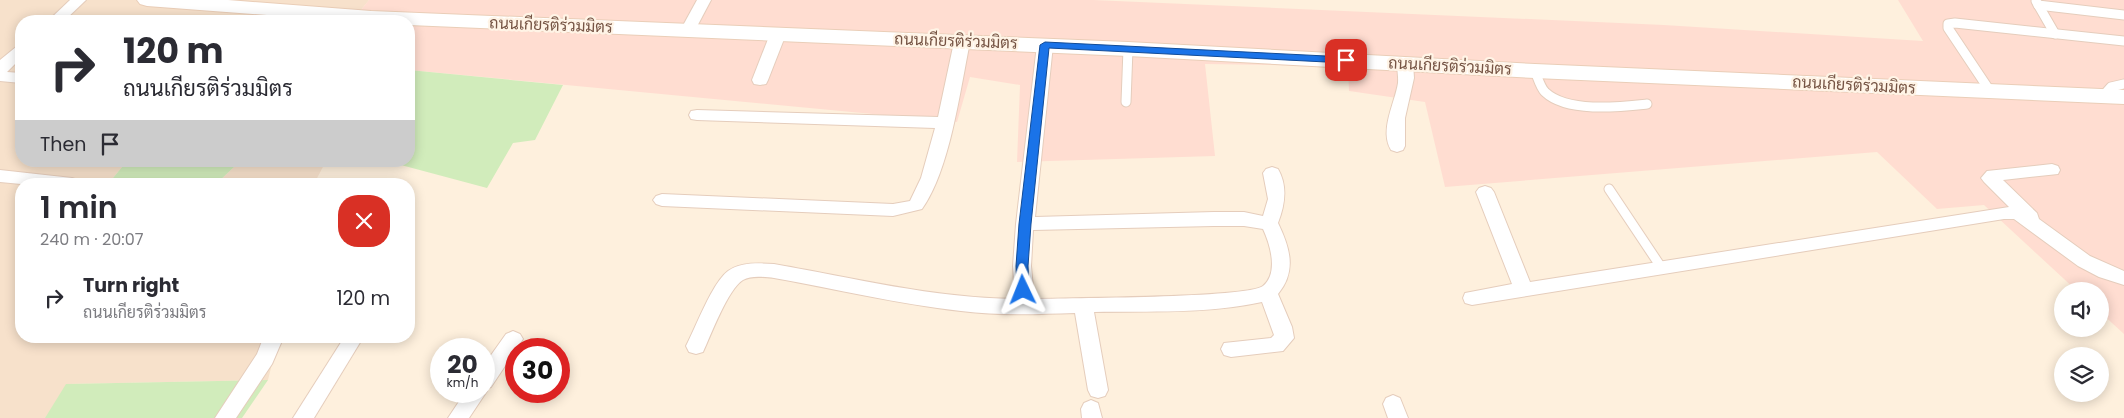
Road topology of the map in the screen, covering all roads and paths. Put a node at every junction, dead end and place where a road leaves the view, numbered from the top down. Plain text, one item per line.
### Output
1 (79, 0) edge
2 (147, 0) edge
3 (704, 0) edge
4 (2036, 3) edge
5 (2124, 14) edge
6 (62, 15) edge
7 (345, 15) edge
8 (415, 19) edge
9 (688, 31) junction
10 (778, 34) junction
11 (2054, 34) junction
12 (2124, 41) edge
13 (962, 42) junction
14 (1045, 45) junction
15 (1128, 49) junction
16 (15, 55) edge
17 (1405, 63) junction
18 (0, 69) edge
19 (1535, 71) junction
20 (0, 76) edge
21 (15, 77) edge
22 (760, 80) dead end
23 (2124, 84) edge
24 (1990, 92) junction
25 (2103, 96) junction
26 (2124, 97) edge
27 (1126, 102) dead end
28 (1647, 104) dead end
29 (697, 115) dead end
30 (944, 123) junction
31 (1397, 146) dead end
32 (2052, 170) dead end
33 (1272, 173) dead end
34 (0, 176) edge
35 (18, 178) edge
36 (1610, 190) dead end
37 (1485, 192) dead end
38 (662, 200) dead end
39 (1269, 223) junction
40 (1025, 224) junction
41 (2048, 233) junction
42 (1662, 267) junction
43 (2124, 278) edge
44 (1524, 290) junction
45 (1268, 293) junction
46 (1472, 298) dead end
47 (1083, 305) junction
48 (1025, 307) junction
49 (271, 343) edge
50 (350, 343) edge
51 (696, 346) dead end
52 (1231, 349) dead end
53 (505, 352) edge
54 (495, 366) edge
55 (469, 403) edge
56 (1094, 406) edge
57 (225, 418) edge
58 (302, 418) edge
59 (458, 418) edge

1 - 6 street
2 - 7 street, ถนนเกียรติร่วมมิตร
3 - 9 street
4 - 5 lane
4 - 11 lane
8 - 9 street, ถนนเกียรติร่วมมิตร
9 - 10 street, ถนนเกียรติร่วมมิตร
10 - 13 street, ถนนเกียรติร่วมมิตร
10 - 22 street
11 - 12 lane
11 - 24 lane
13 - 14 street, ถนนเกียรติร่วมมิตร
13 - 30 street
14 - 15 street, ถนนเกียรติร่วมมิตร
14 - 40 street
15 - 17 street, ถนนเกียรติร่วมมิตร
15 - 27 lane
16 - 18 street
17 - 19 street, ถนนเกียรติร่วมมิตร
17 - 31 street
19 - 24 street, ถนนเกียรติร่วมมิตร
19 - 28 lane
20 - 21 street
23 - 25 lane
24 - 25 street, ถนนเกียรติร่วมมิตร
25 - 26 street, ถนนเกียรติร่วมมิตร
29 - 30 street
30 - 38 street
32 - 41 street
33 - 39 street
34 - 35 street
36 - 42 lane
37 - 44 street
39 - 40 street
39 - 45 street
40 - 48 street
41 - 42 street
41 - 43 street
42 - 44 street
44 - 46 street
45 - 47 street
45 - 52 street
47 - 48 street
47 - 56 street
48 - 51 street
49 - 57 street
50 - 58 street
53 - 54 street
55 - 59 street

